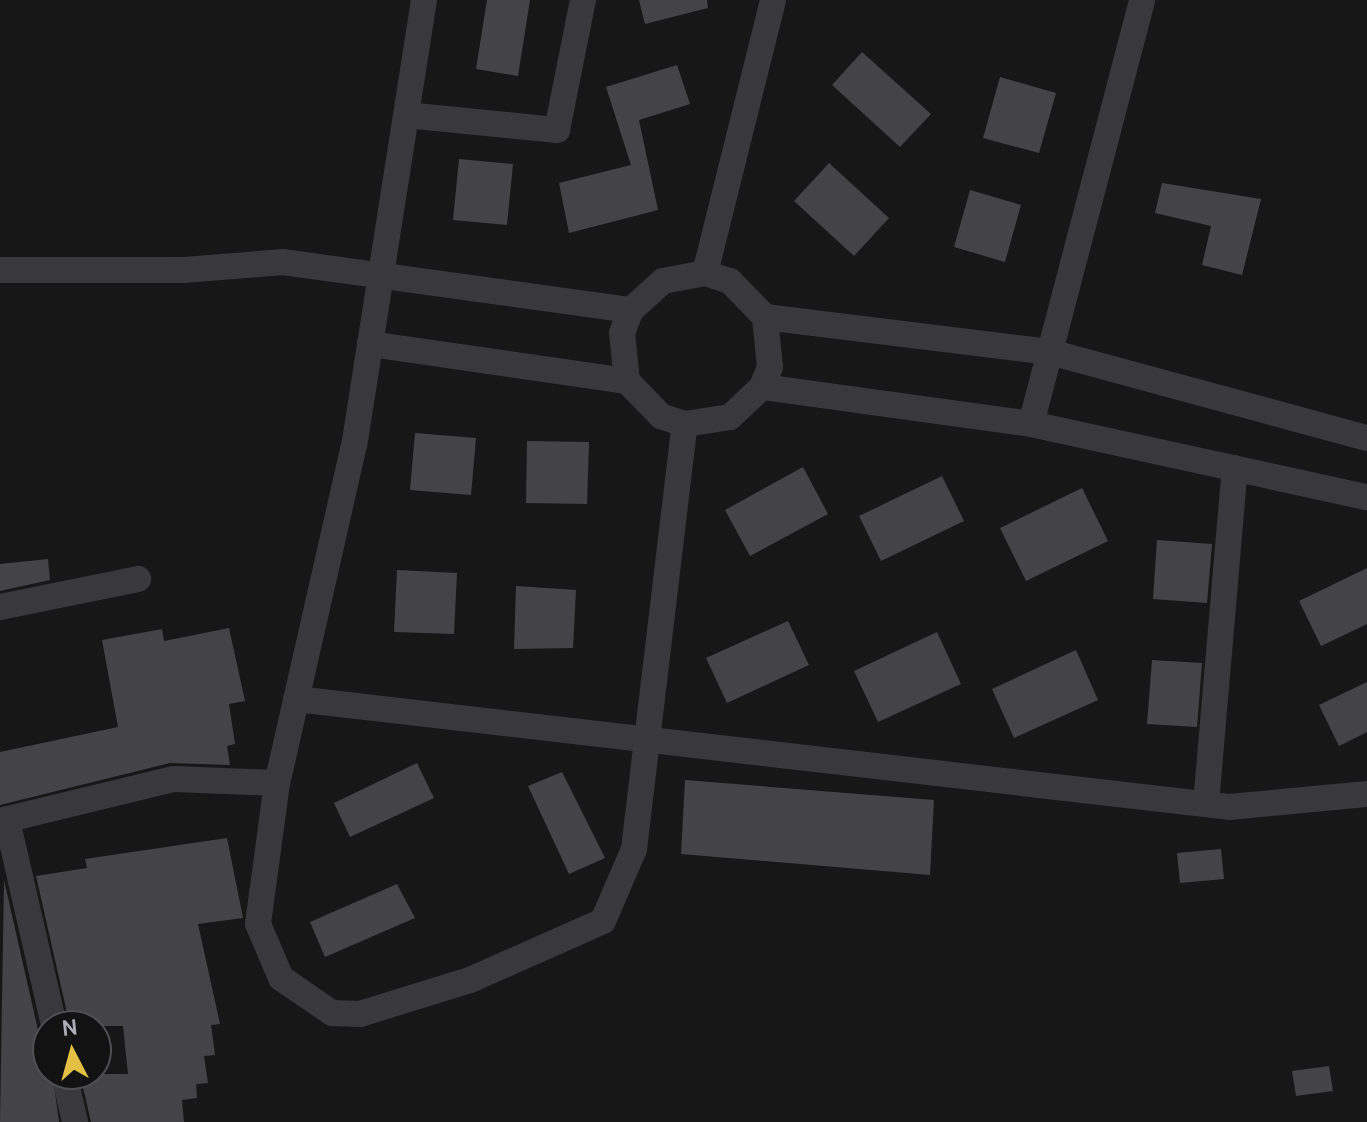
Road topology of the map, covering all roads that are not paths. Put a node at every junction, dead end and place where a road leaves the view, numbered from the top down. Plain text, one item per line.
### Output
1 (424, 0) edge
2 (583, 0) edge
3 (773, 0) edge
4 (1142, 0) edge
5 (406, 115) junction
6 (0, 270) edge
7 (382, 272) junction
8 (705, 273) junction
9 (631, 310) junction
10 (765, 317) junction
11 (370, 344) junction
12 (1050, 352) junction
13 (627, 381) junction
14 (762, 387) junction
15 (685, 424) junction
16 (1031, 424) junction
17 (1367, 438) edge
18 (1235, 468) junction
19 (1367, 497) edge
20 (138, 579) dead end
21 (0, 607) edge
22 (296, 699) junction
23 (646, 738) junction
24 (277, 783) junction
25 (1367, 794) edge
26 (1206, 804) junction
27 (4, 821) edge
28 (50, 1010) edge
29 (68, 1090) edge
30 (75, 1122) edge

1 - 5 street
2 - 5 street
3 - 8 street
4 - 12 street
5 - 7 street
6 - 7 street
7 - 9 street
7 - 11 street
8 - 9 street
8 - 10 street
9 - 13 street
10 - 12 street
10 - 14 street
11 - 13 street
11 - 22 street
12 - 16 street
12 - 17 street
13 - 15 street
14 - 15 street
14 - 16 street
15 - 23 street
16 - 18 street
18 - 19 street
18 - 26 street
20 - 21 street
22 - 23 street
22 - 24 street
23 - 24 street
23 - 26 street
24 - 27 street
25 - 26 street
27 - 28 street
29 - 30 street

